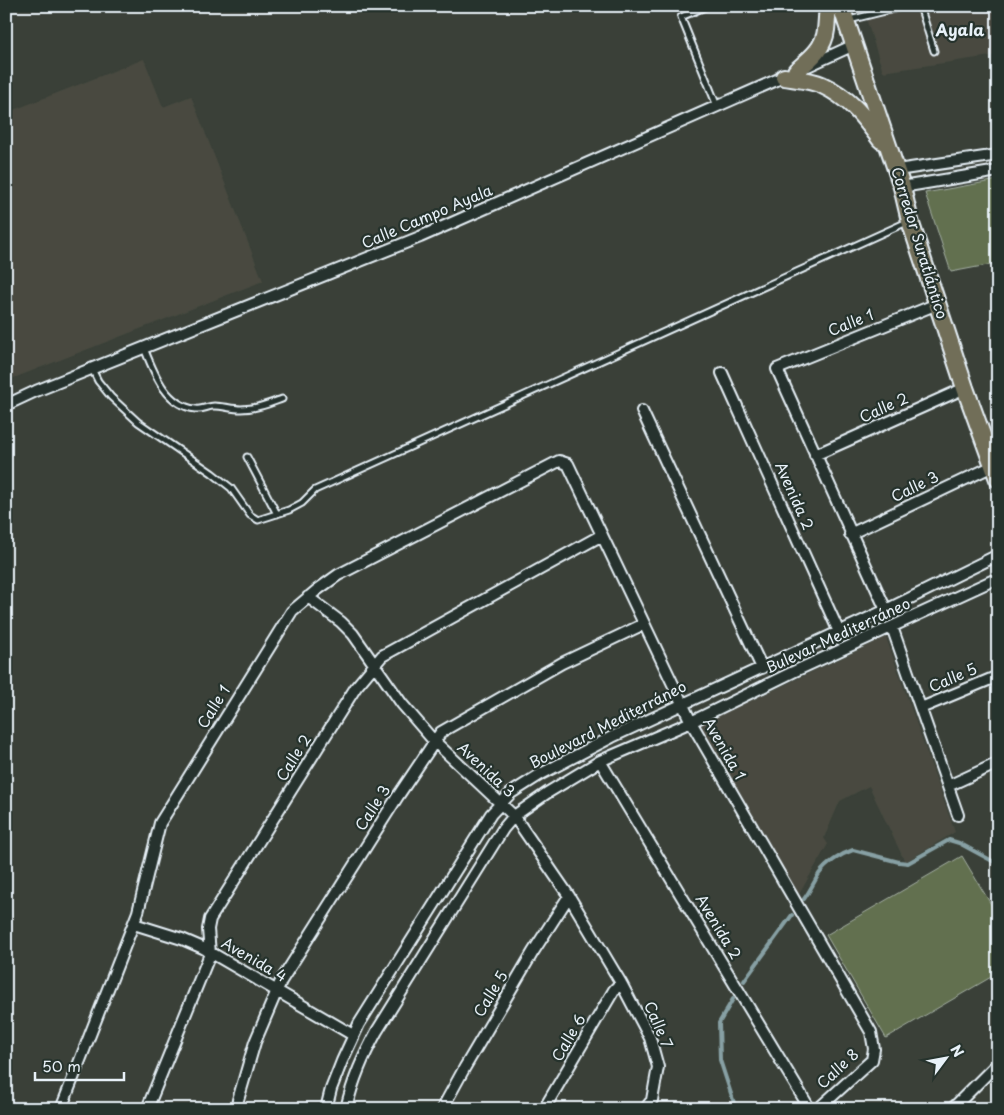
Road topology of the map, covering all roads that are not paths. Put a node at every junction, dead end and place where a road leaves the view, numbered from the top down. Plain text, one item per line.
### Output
1 (707, 6) edge
2 (828, 6) edge
3 (906, 6) edge
4 (920, 6) edge
5 (844, 13) edge
6 (854, 46) junction
7 (934, 51) dead end
8 (790, 74) junction
9 (717, 107) junction
10 (891, 154) junction
11 (998, 155) edge
12 (897, 170) junction
13 (998, 171) edge
14 (902, 186) junction
15 (910, 220) junction
16 (937, 304) junction
17 (144, 348) junction
18 (92, 370) junction
19 (722, 373) dead end
20 (965, 388) junction
21 (282, 400) dead end
22 (6, 405) edge
23 (642, 411) dead end
24 (815, 455) junction
25 (247, 458) dead end
26 (559, 461) joint
27 (995, 472) edge
28 (277, 514) junction
29 (850, 534) junction
30 (602, 535) junction
31 (998, 555) edge
32 (998, 578) edge
33 (308, 597) junction
34 (886, 610) junction
35 (644, 624) junction
36 (892, 627) junction
37 (839, 632) junction
38 (374, 665) junction
39 (762, 668) junction
40 (998, 676) edge
41 (683, 704) junction
42 (920, 708) junction
43 (691, 722) junction
44 (435, 742) junction
45 (600, 761) junction
46 (998, 763) edge
47 (948, 786) junction
48 (500, 804) junction
49 (958, 815) dead end
50 (514, 816) junction
51 (569, 896) junction
52 (134, 924) junction
53 (210, 952) junction
54 (621, 983) junction
55 (277, 991) junction
56 (353, 1035) junction
57 (874, 1049) joint
58 (998, 1063) edge
59 (61, 1109) edge
60 (147, 1109) edge
61 (237, 1109) edge
62 (326, 1109) edge
63 (346, 1109) edge
64 (442, 1109) edge
65 (544, 1109) edge
66 (645, 1109) edge
67 (810, 1109) edge
68 (818, 1109) edge
69 (952, 1109) edge

1 - 9 lane
2 - 8 main road
3 - 5 lane
4 - 7 lane
5 - 6 main road, Corredor Suratlántico
6 - 8 street, Calle Campo Ayala
6 - 10 main road, Corredor Suratlántico
8 - 9 street, Calle Campo Ayala
8 - 10 main road
9 - 17 street, Calle Campo Ayala
10 - 12 main road, Corredor Suratlántico
11 - 12 street
12 - 14 main road, Corredor Suratlántico
13 - 14 street
14 - 15 main road, Corredor Suratlántico
15 - 16 main road, Corredor Suratlántico
15 - 28 lane
16 - 20 main road, Corredor Suratlántico
16 - 24 street, Calle 1
17 - 18 street, Calle Campo Ayala
17 - 21 lane
18 - 22 street, Calle Campo Ayala
18 - 28 lane
19 - 37 street, Avenida 2
20 - 24 street, Calle 2
20 - 27 main road, Corredor Suratlántico
23 - 39 street
24 - 29 street
25 - 28 lane
26 - 30 street, Avenida 1
26 - 33 street, Calle 1
27 - 29 street, Calle 3
29 - 34 street
30 - 35 street, Avenida 1
30 - 38 street, Calle 2
31 - 34 street, Boulevard Mediterráneo
32 - 36 street, Bulevar Mediterráneo
33 - 38 street, Avenida 3
33 - 52 street, Calle 1
34 - 37 street, Boulevard Mediterráneo
35 - 41 street, Avenida 1
35 - 44 street, Calle 3
36 - 42 street
36 - 43 street, Bulevar Mediterráneo
37 - 39 street, Boulevard Mediterráneo
38 - 44 street, Avenida 3
38 - 53 street, Calle 2
39 - 41 street, Boulevard Mediterráneo
40 - 42 street, Calle 5
41 - 43 street, Avenida 1
41 - 48 street, Boulevard Mediterráneo
42 - 47 street
43 - 45 street, Boulevard Mediterráneo
43 - 57 street, Avenida 1
44 - 48 street, Avenida 3
44 - 55 street, Calle 3
45 - 50 street, Boulevard Mediterráneo
45 - 67 street, Avenida 2
46 - 47 street
47 - 49 street
48 - 50 street, Avenida 3
48 - 56 street, Boulevard Mediterráneo
50 - 51 street, Avenida 3
50 - 63 street, Boulevard Mediterráneo
51 - 54 street, Avenida 3
51 - 64 street, Calle 5
52 - 53 street, Avenida 4
52 - 59 street, Calle 1
53 - 55 street, Avenida 4
53 - 60 street, Calle 2
54 - 65 street, Calle 6
54 - 66 street, Calle 7
55 - 56 street, Avenida 4
55 - 61 street, Calle 3
56 - 62 street, Boulevard Mediterráneo
57 - 68 street, Calle 8
58 - 69 street

